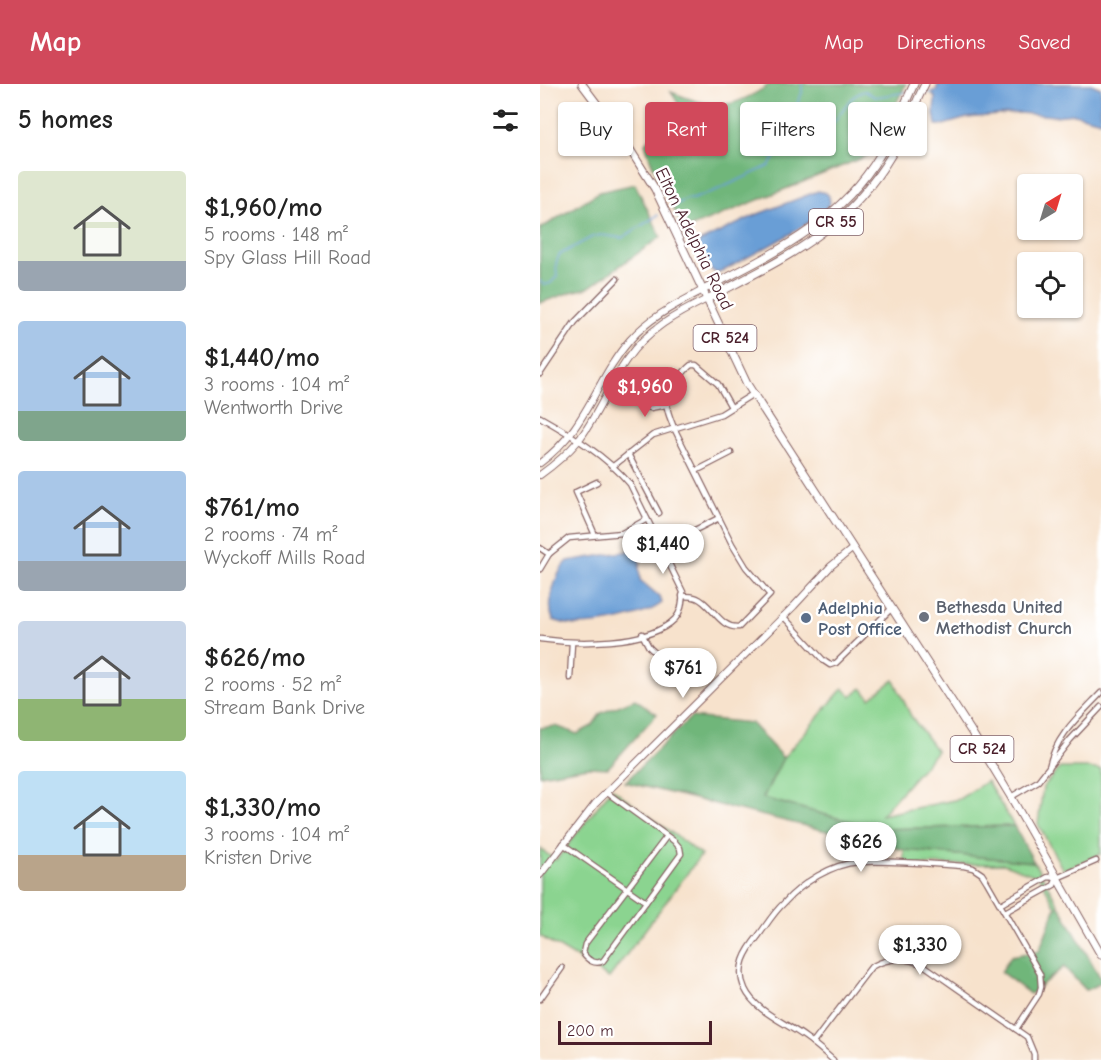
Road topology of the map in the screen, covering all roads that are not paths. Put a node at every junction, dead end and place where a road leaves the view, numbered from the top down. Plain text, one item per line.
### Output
1 (582, 84) edge
2 (914, 85) edge
3 (925, 85) edge
4 (617, 279) dead end
5 (703, 290) junction
6 (707, 300) junction
7 (540, 374) edge
8 (753, 394) junction
9 (629, 396) dead end
10 (666, 405) junction
11 (731, 407) junction
12 (540, 417) edge
13 (674, 428) junction
14 (571, 434) junction
15 (579, 440) junction
16 (731, 453) dead end
17 (628, 454) junction
18 (540, 463) edge
19 (612, 467) junction
20 (696, 471) junction
21 (540, 475) edge
22 (597, 482) dead end
23 (659, 513) dead end
24 (719, 518) junction
25 (647, 519) junction
26 (595, 535) junction
27 (661, 547) junction
28 (540, 548) edge
29 (852, 549) junction
30 (549, 554) junction
31 (540, 569) edge
32 (682, 596) junction
33 (892, 608) junction
34 (783, 616) junction
35 (642, 634) junction
36 (540, 639) edge
37 (572, 643) junction
38 (570, 678) dead end
39 (683, 680) dead end
40 (1101, 693) edge
41 (1101, 707) edge
42 (1049, 768) junction
43 (606, 792) junction
44 (1011, 797) junction
45 (667, 836) junction
46 (563, 844) junction
47 (1096, 861) dead end
48 (540, 874) edge
49 (1057, 878) junction
50 (627, 888) junction
51 (646, 902) junction
52 (1001, 904) junction
53 (1005, 912) junction
54 (1101, 955) edge
55 (562, 968) dead end
56 (540, 999) edge
57 (1016, 1029) junction
58 (813, 1043) junction
59 (833, 1060) edge
60 (1034, 1060) edge

1 - 5 main road, Elton Adelphia Road / CR 524
2 - 5 main road, CR 55
3 - 6 main road, CR 55
4 - 7 street
5 - 6 main road, Elton Adelphia Road / CR 524
5 - 14 main road
6 - 8 main road, Elton Adelphia Road / CR 524
6 - 15 main road
8 - 11 street
8 - 29 main road, CR 524
9 - 10 street
10 - 11 street
10 - 13 street
11 - 13 street
12 - 14 street
13 - 17 street
13 - 20 street
14 - 15 street
14 - 18 main road
15 - 19 street
15 - 21 main road
16 - 20 street
17 - 19 street
17 - 23 street
19 - 25 street
20 - 24 street
22 - 26 street
24 - 27 street
24 - 32 street
25 - 26 street
25 - 27 street
26 - 30 street
27 - 32 street
28 - 30 street
29 - 33 main road, CR 524
29 - 34 main road
30 - 31 street
32 - 35 street
33 - 34 street
33 - 44 main road, CR 524
34 - 43 main road
35 - 37 street
35 - 39 street
36 - 37 street
37 - 38 street
40 - 42 street
41 - 42 street
42 - 44 street
43 - 45 street
43 - 46 main road
44 - 49 main road, CR 524
45 - 50 street
45 - 51 street
46 - 48 main road
46 - 50 street
47 - 49 street
49 - 52 street
49 - 53 street
49 - 54 main road, CR 524
50 - 51 street
50 - 51 street
52 - 53 street
52 - 58 street
53 - 57 street
55 - 56 street
57 - 58 street
57 - 60 street
58 - 59 street

